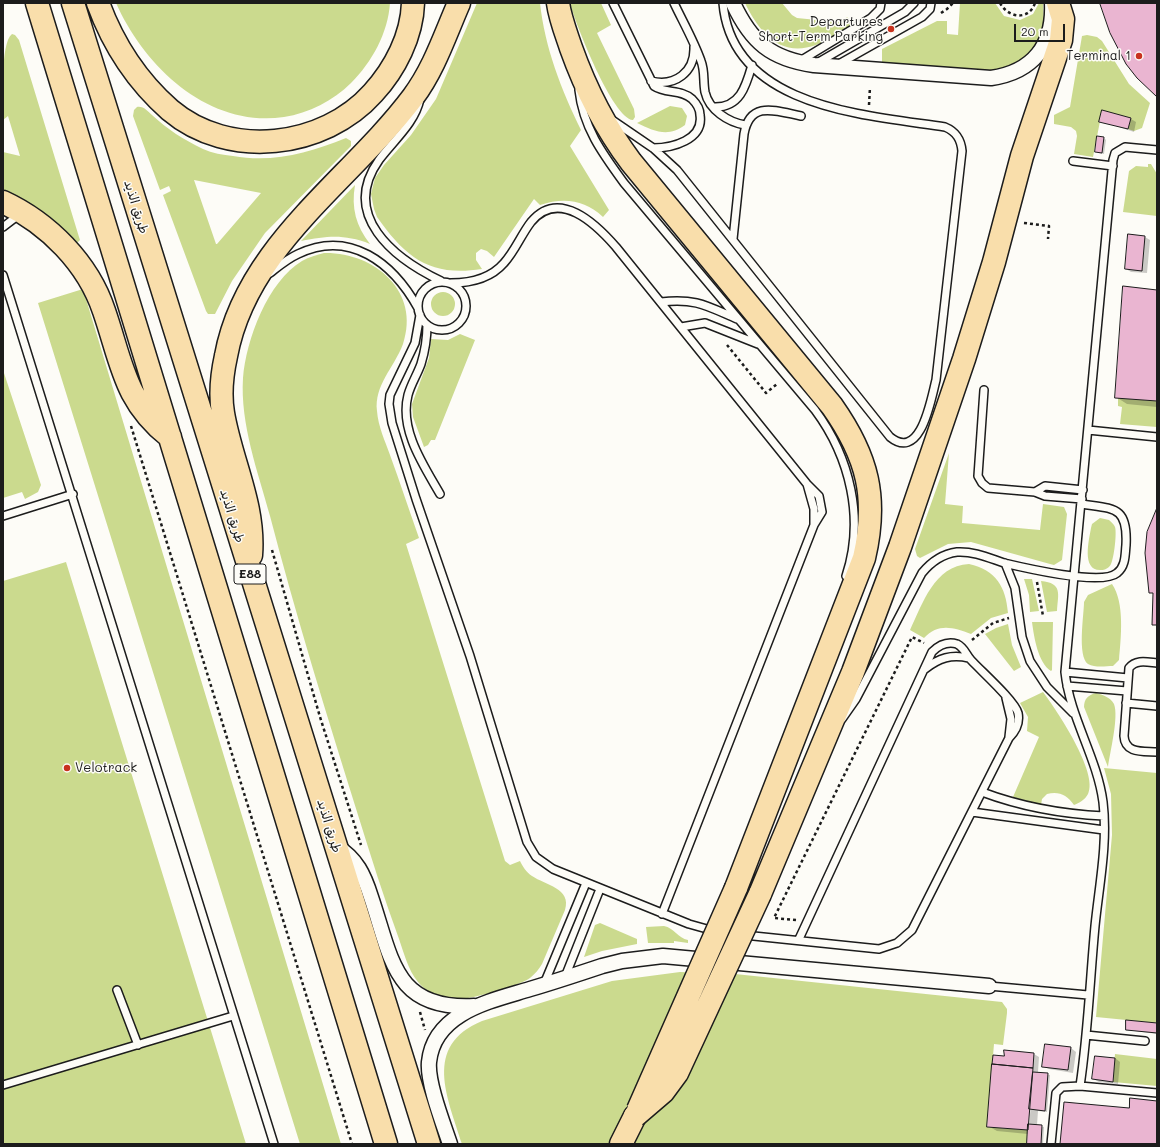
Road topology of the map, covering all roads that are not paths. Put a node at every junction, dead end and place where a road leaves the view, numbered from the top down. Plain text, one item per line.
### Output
1 (37, 3) edge
2 (73, 3) edge
3 (98, 3) edge
4 (412, 3) edge
5 (459, 3) edge
6 (558, 3) edge
7 (613, 3) edge
8 (674, 3) edge
9 (723, 3) edge
10 (733, 3) edge
11 (881, 3) edge
12 (914, 3) edge
13 (931, 3) edge
14 (1052, 3) edge
15 (1058, 3) edge
16 (693, 44) junction
17 (796, 63) junction
18 (752, 65) junction
19 (814, 65) junction
20 (835, 66) junction
21 (579, 70) junction
22 (424, 81) junction
23 (651, 81) junction
24 (594, 106) junction
25 (714, 108) junction
26 (801, 116) dead end
27 (745, 124) junction
28 (653, 148) junction
29 (1157, 150) edge
30 (1073, 161) dead end
31 (1113, 166) junction
32 (3, 202) edge
33 (22, 212) junction
34 (3, 227) edge
35 (733, 239) junction
36 (3, 275) edge
37 (441, 281) junction
38 (451, 283) junction
39 (245, 297) junction
40 (661, 302) junction
41 (418, 308) junction
42 (420, 315) junction
43 (739, 320) junction
44 (427, 325) junction
45 (681, 327) junction
46 (760, 345) junction
47 (984, 390) dead end
48 (1088, 430) junction
49 (170, 437) junction
50 (1157, 437) edge
51 (1083, 490) junction
52 (1035, 492) junction
53 (73, 494) junction
54 (440, 494) dead end
55 (1082, 502) junction
56 (3, 516) edge
57 (1005, 563) junction
58 (248, 568) junction
59 (1073, 576) junction
60 (843, 585) dead end
61 (969, 658) junction
62 (1157, 663) edge
63 (924, 669) junction
64 (1065, 672) junction
65 (1128, 678) junction
66 (1067, 686) junction
67 (1127, 691) junction
68 (1126, 703) junction
69 (1157, 706) edge
70 (1074, 714) junction
71 (826, 736) junction
72 (1157, 752) edge
73 (982, 792) junction
74 (972, 812) junction
75 (1104, 816) junction
76 (1104, 830) junction
77 (335, 845) junction
78 (586, 883) junction
79 (600, 888) junction
80 (662, 914) junction
81 (722, 933) dead end
82 (735, 934) dead end
83 (799, 940) junction
84 (564, 978) junction
85 (544, 985) junction
86 (989, 986) joint
87 (117, 990) dead end
88 (1088, 995) junction
89 (476, 1006) junction
90 (233, 1016) junction
91 (1086, 1035) junction
92 (1145, 1041) dead end
93 (138, 1045) junction
94 (3, 1084) edge
95 (1080, 1086) junction
96 (1157, 1093) edge
97 (635, 1116) junction
98 (274, 1144) edge
99 (386, 1144) edge
100 (429, 1144) edge
101 (450, 1144) edge
102 (621, 1144) edge
103 (1051, 1144) edge

1 - 49 highway, E88
2 - 58 highway, طريق الذيد / E88
3 - 4 highway
5 - 22 highway
6 - 21 highway
7 - 23 lane
8 - 16 lane
9 - 18 lane
10 - 17 street
11 - 17 lane
12 - 19 lane
13 - 20 lane
14 - 20 street
15 - 71 highway
16 - 23 lane
16 - 25 lane
17 - 19 street
18 - 25 lane
18 - 35 lane
19 - 20 street
21 - 24 highway
21 - 43 lane
22 - 37 lane
22 - 39 highway
23 - 28 lane
24 - 28 lane
24 - 97 highway, bridge
25 - 27 lane
26 - 27 lane
27 - 35 lane
28 - 35 lane
29 - 31 lane
30 - 31 lane
31 - 48 lane
32 - 33 highway
33 - 34 lane
33 - 49 highway
36 - 53 lane
37 - 38 lane
37 - 41 lane
38 - 40 lane
38 - 44 lane
39 - 41 lane
39 - 58 highway
40 - 43 lane
40 - 45 lane
41 - 42 lane
42 - 44 lane
42 - 78 lane
43 - 46 lane
44 - 54 lane
45 - 46 lane
45 - 80 lane
46 - 60 lane
47 - 52 lane
48 - 50 lane
48 - 51 lane
49 - 99 highway, E88
51 - 52 lane
51 - 55 lane
52 - 55 lane
53 - 56 lane
53 - 90 lane
55 - 59 lane
55 - 59 lane
57 - 59 lane
57 - 70 lane
57 - 71 lane
58 - 77 highway, طريق الذيد / E88
59 - 64 lane
61 - 63 lane
61 - 63 lane
61 - 73 lane
62 - 65 lane
63 - 83 lane
64 - 65 lane
64 - 66 lane
65 - 67 lane
66 - 67 lane
66 - 70 lane
67 - 68 lane
68 - 69 lane
68 - 72 lane
70 - 75 lane
71 - 97 highway, bridge
73 - 74 lane
73 - 75 lane
74 - 76 lane
74 - 83 lane
75 - 76 lane
76 - 88 lane
77 - 89 street
77 - 100 highway, طريق الذيد / E88
78 - 79 lane
78 - 85 lane
79 - 80 lane
79 - 84 lane
80 - 81 lane
82 - 83 lane
84 - 85 street
84 - 86 street
85 - 89 street
86 - 88 lane
87 - 93 lane
88 - 91 lane
89 - 101 street
90 - 93 lane
90 - 98 lane
91 - 92 lane
91 - 95 lane
93 - 94 lane
95 - 96 lane
95 - 103 lane
97 - 102 highway

